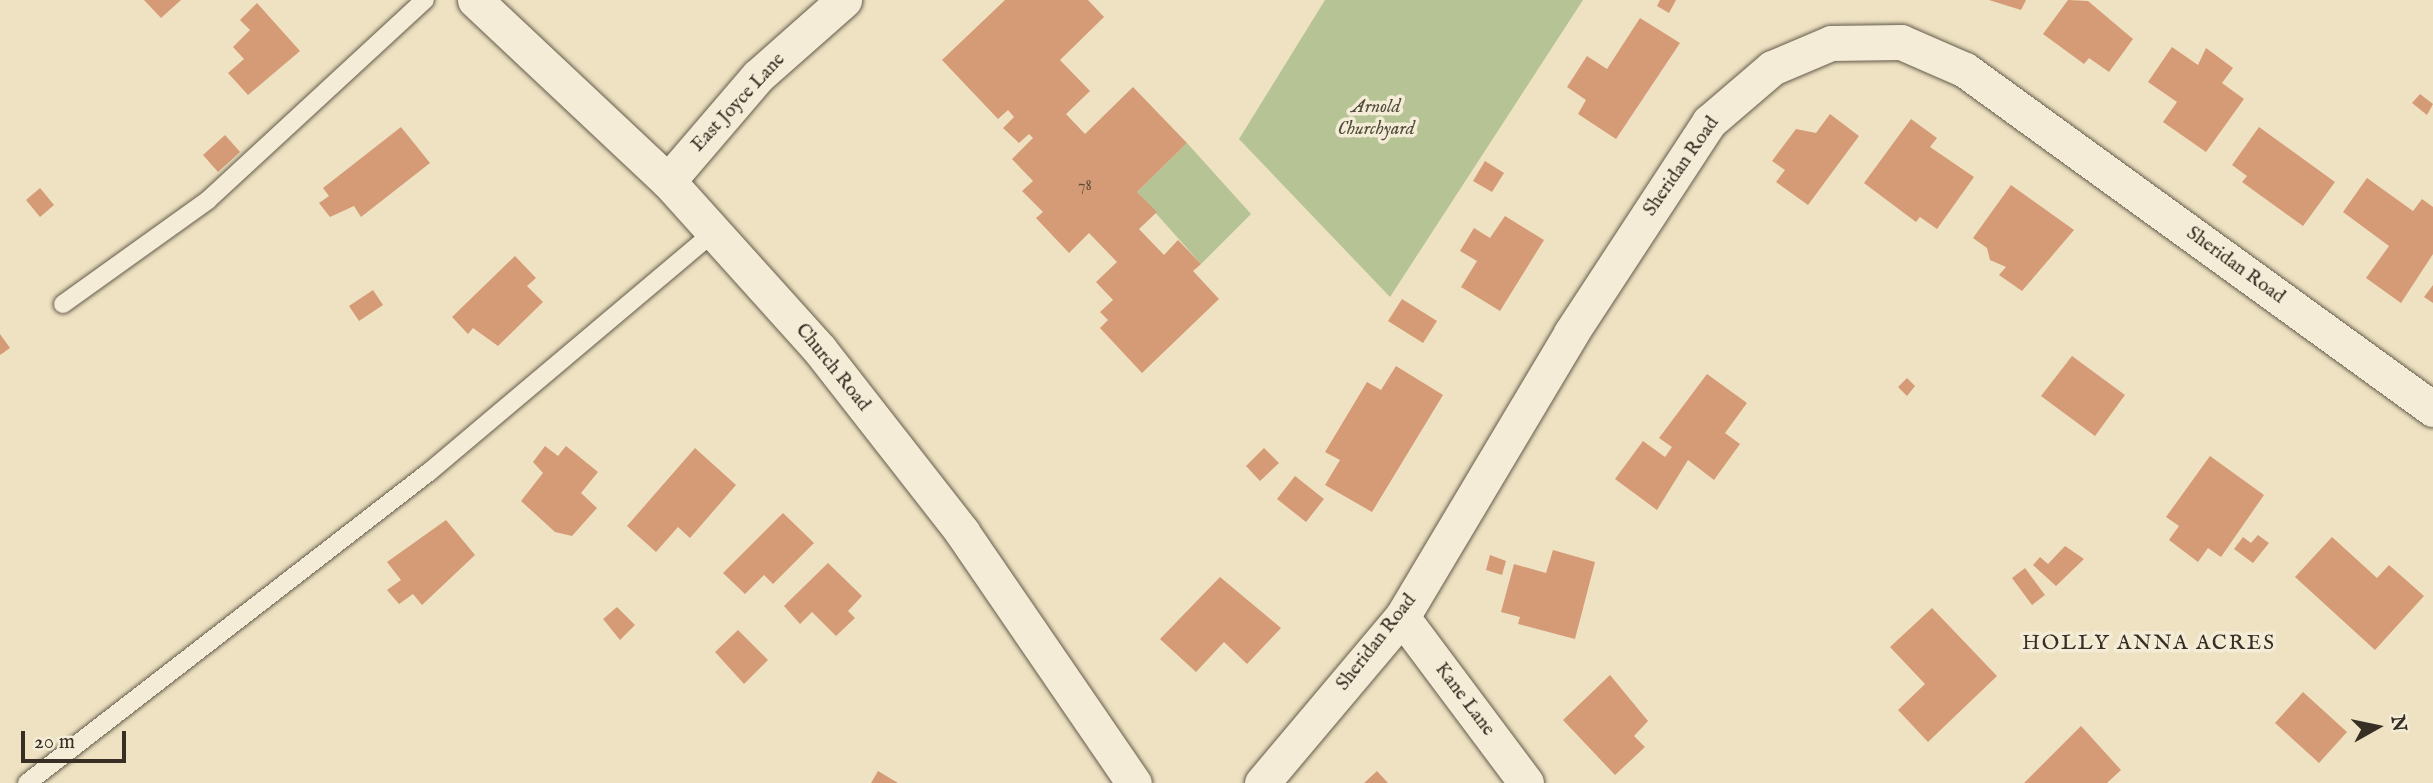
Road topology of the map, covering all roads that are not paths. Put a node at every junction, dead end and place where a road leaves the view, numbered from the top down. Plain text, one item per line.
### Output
1 (425, 0) edge
2 (475, 0) edge
3 (844, 0) edge
4 (668, 181) junction
5 (714, 232) junction
6 (63, 304) dead end
7 (2433, 409) edge
8 (1402, 617) junction
9 (27, 783) edge
10 (1134, 783) edge
11 (1262, 783) edge
12 (1526, 783) edge

1 - 6 lane
2 - 4 street, Church Road
3 - 4 street, East Joyce Lane
4 - 5 street, Church Road
5 - 9 lane
5 - 10 street, Church Road
7 - 8 street, Sheridan Road
8 - 11 street, Sheridan Road
8 - 12 street, Kane Lane

